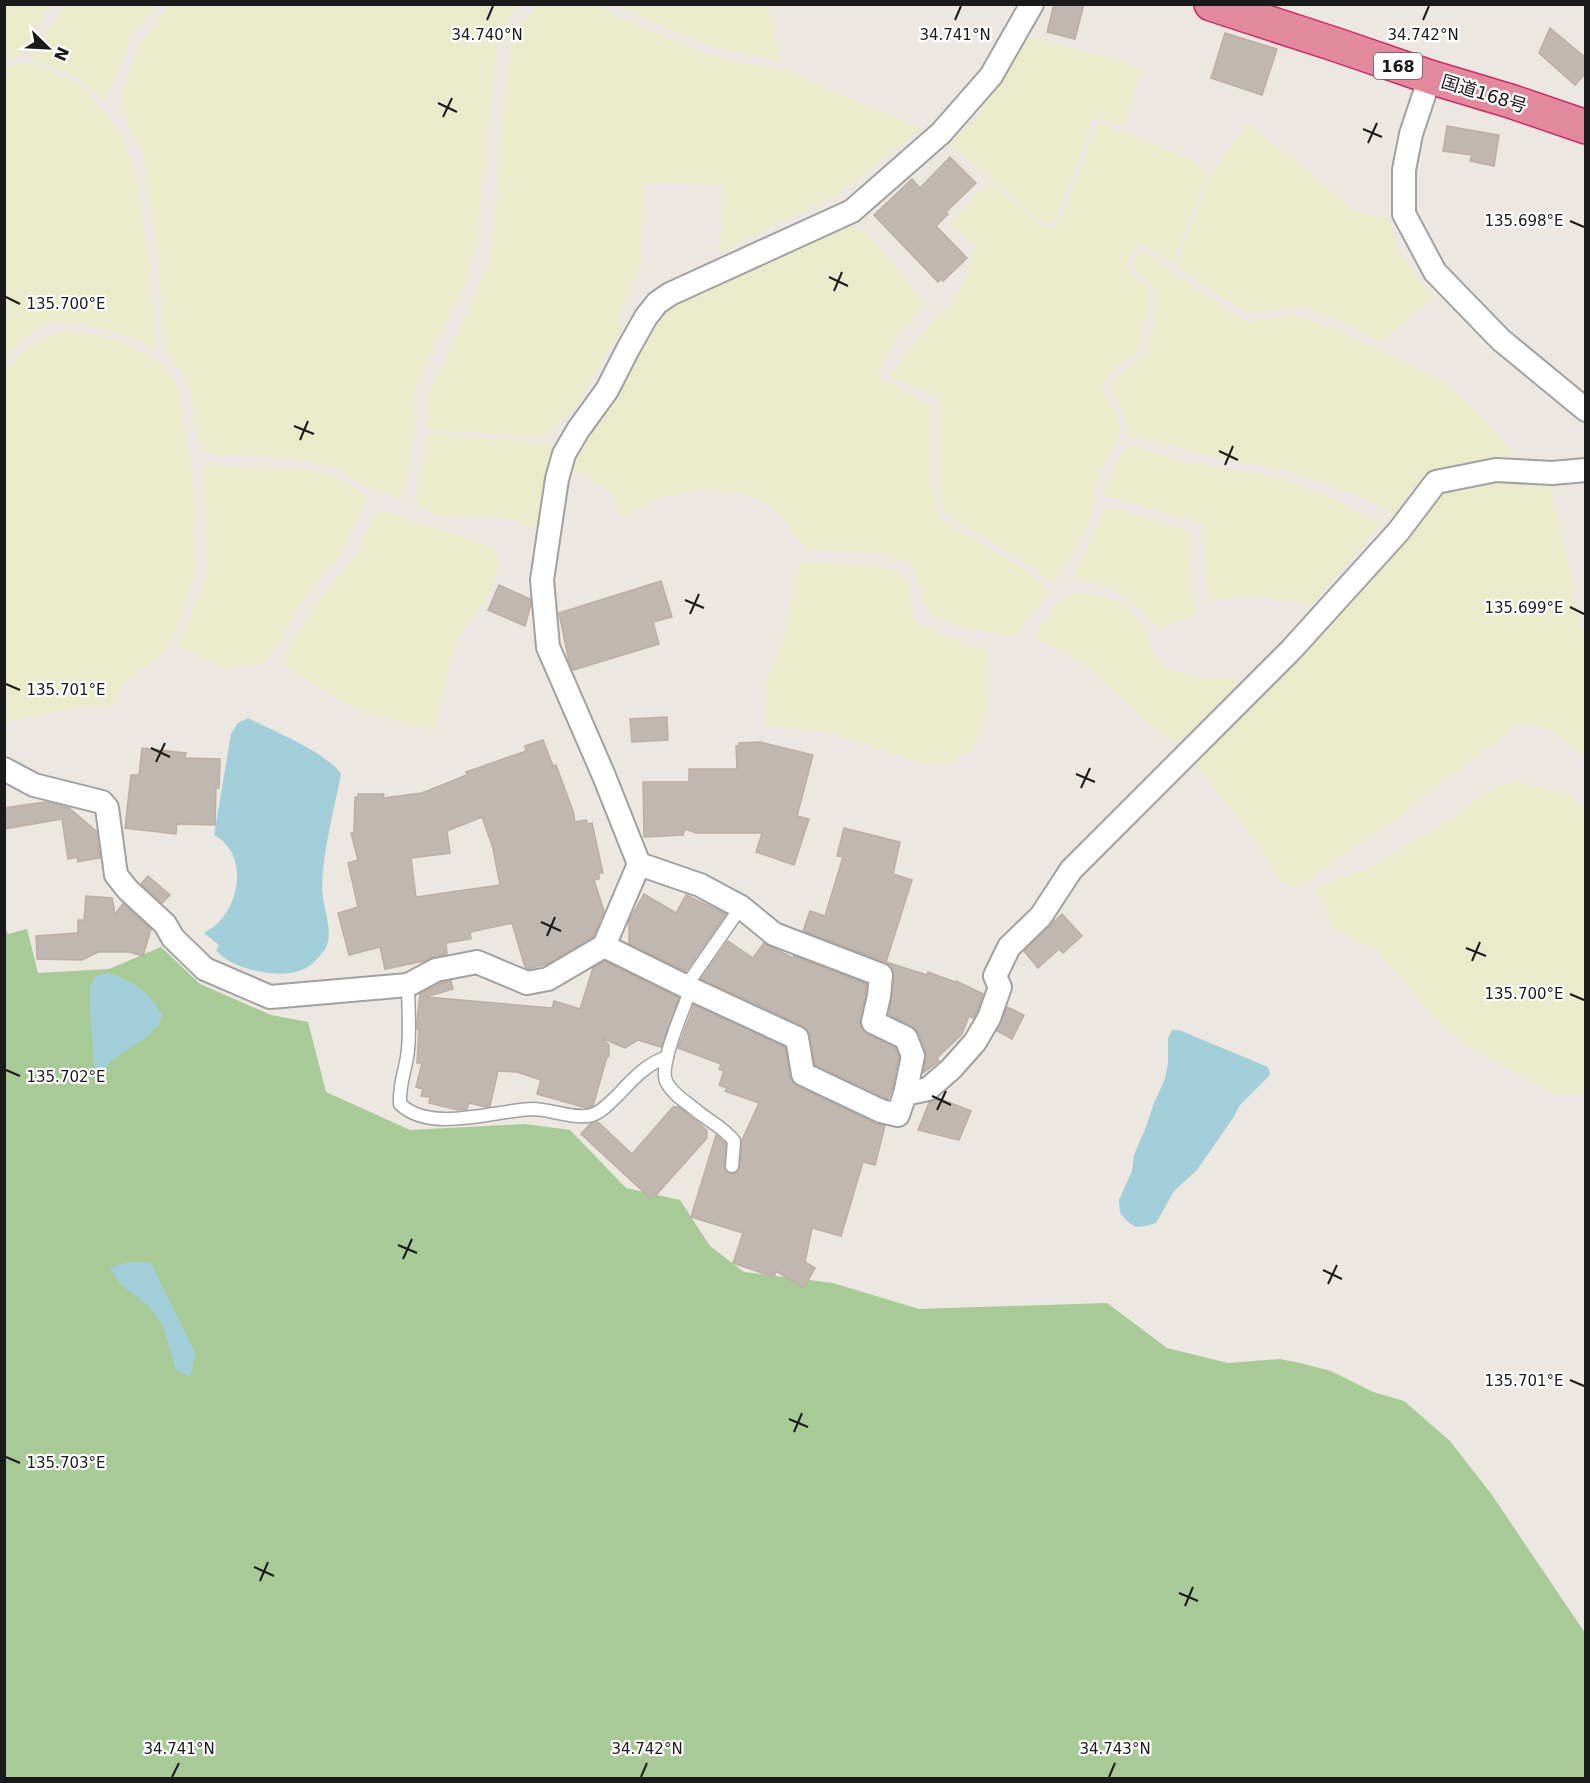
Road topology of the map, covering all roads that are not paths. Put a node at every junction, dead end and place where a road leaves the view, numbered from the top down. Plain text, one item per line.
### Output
1 (1032, 4) edge
2 (1211, 4) edge
3 (1430, 77) junction
4 (1586, 127) edge
5 (1586, 410) edge
6 (1586, 470) edge
7 (4, 770) edge
8 (639, 864) junction
9 (741, 907) junction
10 (604, 946) junction
11 (408, 985) junction
12 (688, 988) junction
13 (667, 1057) junction
14 (904, 1094) junction
15 (732, 1166) dead end

1 - 8 street
2 - 3 highway, 国道168号 / 168
3 - 4 highway, 国道168号 / 168
3 - 5 street
6 - 14 street
7 - 11 street
8 - 9 street
8 - 10 street
9 - 12 lane
9 - 14 street
10 - 11 street
10 - 12 street
11 - 13 lane
12 - 13 lane
12 - 14 street
13 - 15 lane

